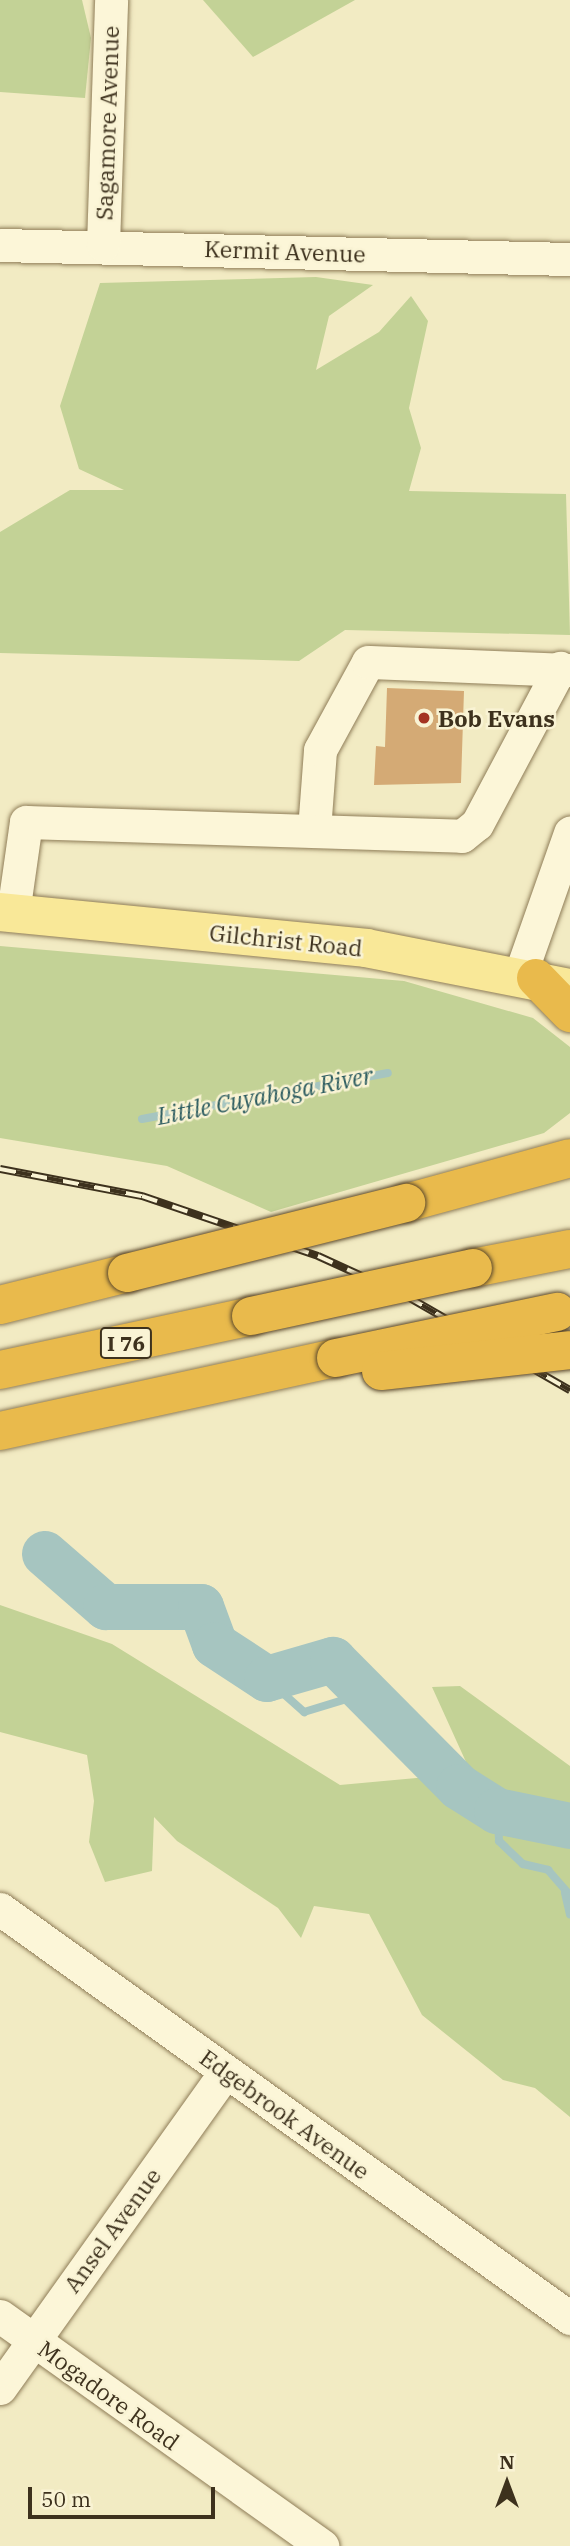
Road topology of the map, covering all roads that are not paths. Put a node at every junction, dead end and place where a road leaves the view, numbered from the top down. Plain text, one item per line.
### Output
1 (111, 0) edge
2 (0, 245) edge
3 (103, 245) junction
4 (570, 259) edge
5 (565, 669) edge
6 (314, 830) junction
7 (570, 833) edge
8 (6, 912) edge
9 (542, 980) edge
10 (570, 1013) edge
11 (570, 1145) edge
12 (570, 1158) edge
13 (530, 1169) junction
14 (570, 1249) edge
15 (0, 1305) edge
16 (563, 1311) edge
17 (570, 1350) edge
18 (350, 1365) junction
19 (0, 1370) edge
20 (0, 1431) edge
21 (0, 1909) edge
22 (225, 2072) junction
23 (0, 2316) edge
24 (570, 2318) edge
25 (33, 2340) junction
26 (0, 2388) edge
27 (322, 2546) edge

1 - 3 street, Sagamore Avenue
2 - 3 street, Kermit Avenue
3 - 4 street, Kermit Avenue
5 - 6 street
5 - 6 street
6 - 8 street
7 - 9 street
8 - 9 main road, Gilchrist Road
9 - 10 highway
11 - 13 highway
12 - 13 highway
13 - 15 highway, bridge
14 - 19 highway, I 76, bridge
16 - 18 highway, bridge
17 - 18 highway, bridge
18 - 20 highway
21 - 22 street, Edgebrook Avenue
22 - 24 street, Edgebrook Avenue
22 - 25 street, Ansel Avenue
23 - 25 street, Mogadore Road
25 - 26 street, Ansel Avenue
25 - 27 street, Mogadore Road

